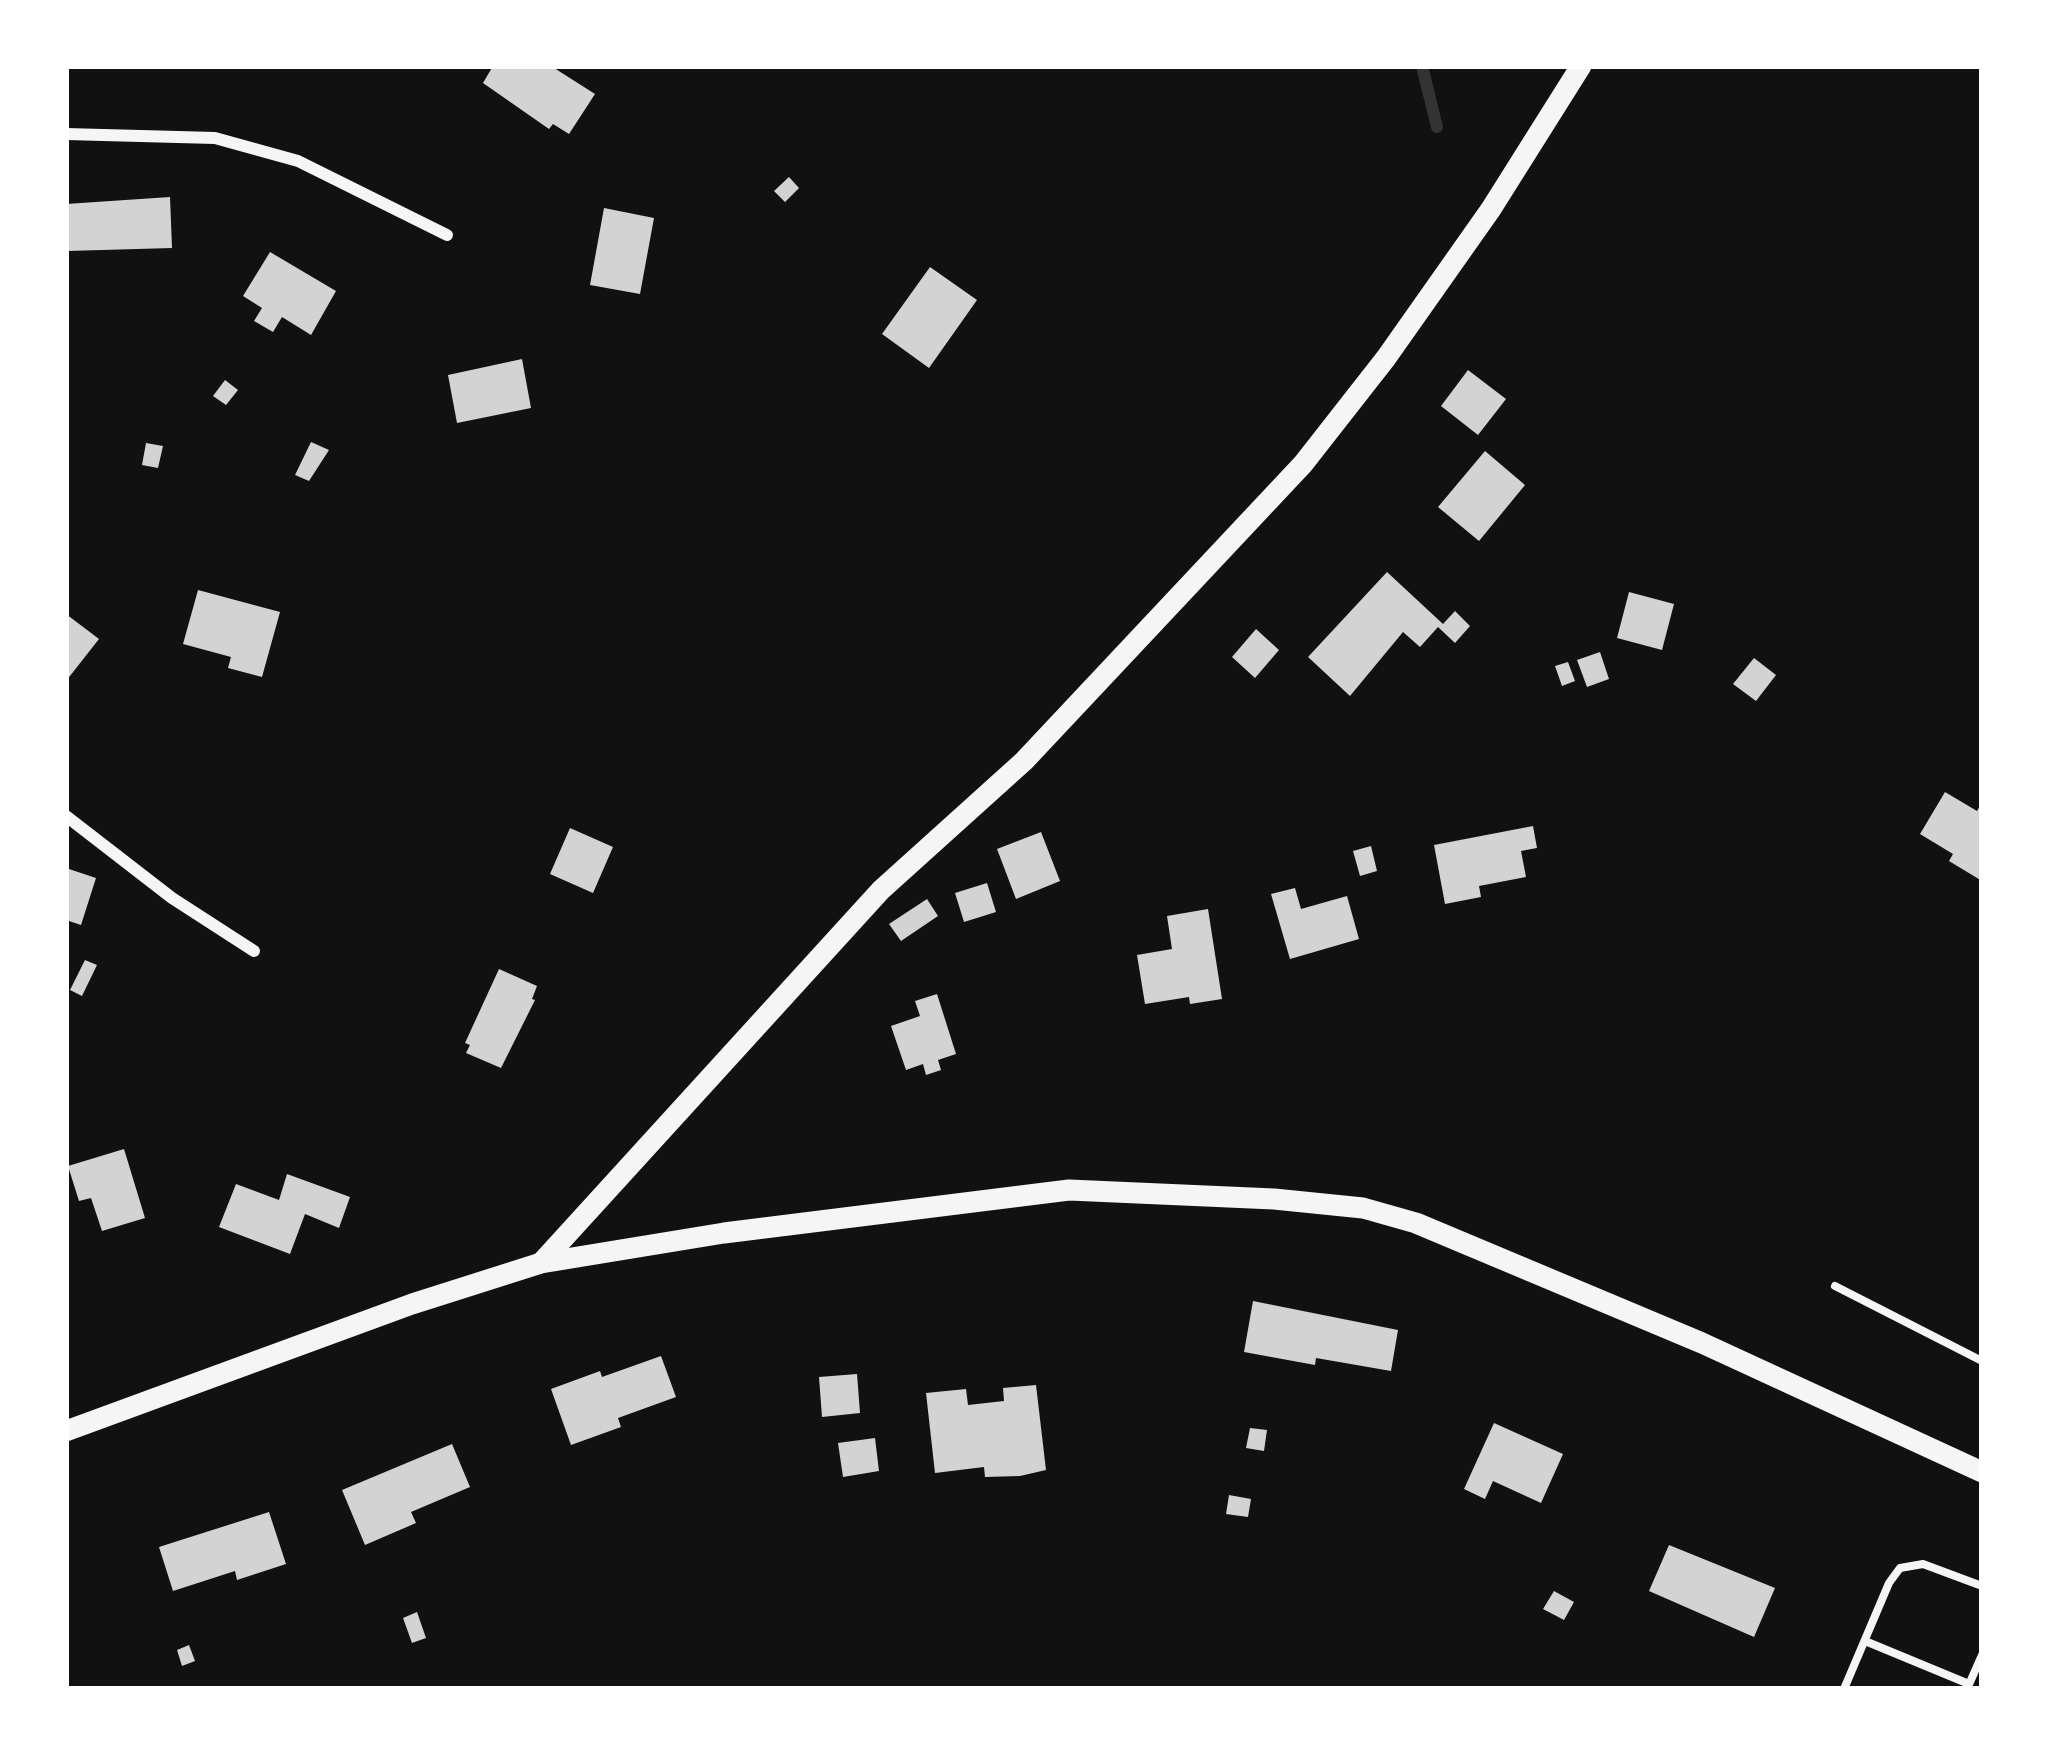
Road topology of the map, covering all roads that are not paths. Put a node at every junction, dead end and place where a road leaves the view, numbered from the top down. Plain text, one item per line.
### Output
1 (1581, 66) edge
2 (66, 134) edge
3 (447, 236) dead end
4 (66, 816) edge
5 (254, 951) dead end
6 (541, 1263) junction
7 (1835, 1286) dead end
8 (1982, 1361) edge
9 (66, 1431) edge
10 (1982, 1472) edge
11 (1982, 1586) edge
12 (1865, 1641) junction
13 (1982, 1654) edge
14 (1968, 1687) edge
15 (1844, 1689) edge

1 - 6 main road
2 - 3 street
4 - 5 street
6 - 9 main road
6 - 10 main road
7 - 8 lane
11 - 12 lane
12 - 14 lane
12 - 15 lane
13 - 14 lane

